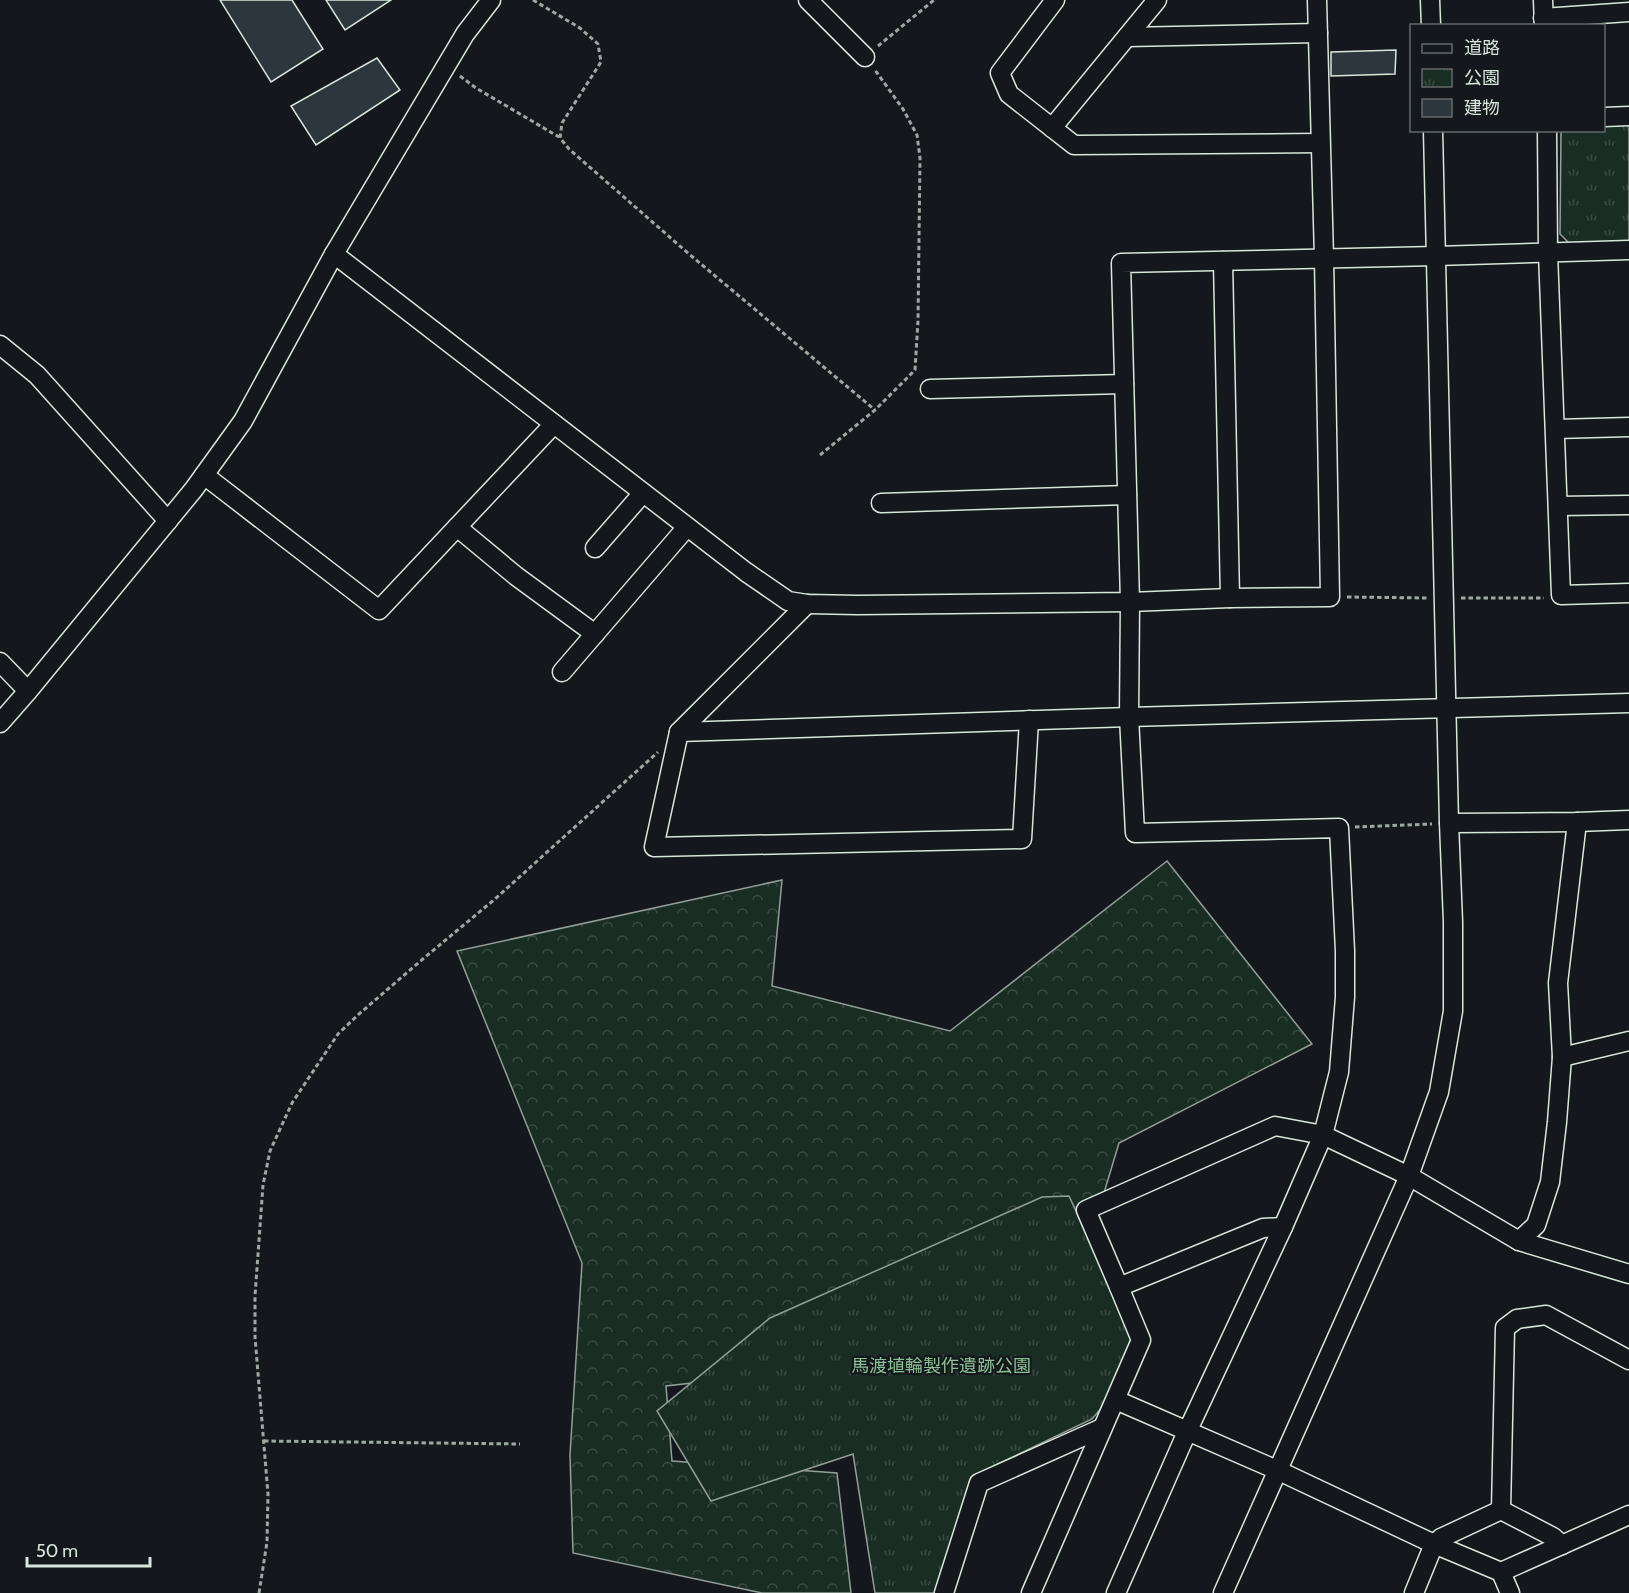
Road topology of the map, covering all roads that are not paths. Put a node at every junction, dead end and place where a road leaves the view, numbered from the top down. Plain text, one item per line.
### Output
1 (490, 0) edge
2 (808, 0) edge
3 (1055, 0) edge
4 (1158, 0) edge
5 (1317, 0) edge
6 (1430, 0) edge
7 (1629, 12) edge
8 (1543, 14) edge
9 (1431, 24) edge
10 (1318, 33) junction
11 (1127, 38) junction
12 (865, 57) road end
13 (1629, 116) edge
14 (1605, 117) edge
15 (1052, 128) junction
16 (1433, 132) edge
17 (1547, 132) edge
18 (1320, 143) junction
19 (1629, 250) edge
20 (1548, 253) junction
21 (334, 254) junction
22 (1436, 256) junction
23 (1324, 258) junction
24 (1223, 261) junction
25 (0, 345) edge
26 (1124, 384) junction
27 (930, 389) dead end
28 (554, 424) junction
29 (1629, 427) edge
30 (1556, 429) junction
31 (204, 475) junction
32 (643, 493) junction
33 (1127, 495) junction
34 (881, 503) dead end
35 (1629, 505) edge
36 (1558, 506) junction
37 (168, 520) junction
38 (457, 527) junction
39 (687, 527) junction
40 (595, 548) dead end
41 (1629, 593) edge
42 (1230, 598) junction
43 (1130, 602) junction
44 (807, 604) junction
45 (595, 634) junction
46 (0, 662) edge
47 (562, 672) dead end
48 (28, 691) junction
49 (1629, 703) edge
50 (1446, 708) junction
51 (1130, 717) junction
52 (1029, 720) junction
53 (0, 723) edge
54 (679, 732) junction
55 (1629, 820) edge
56 (1577, 822) junction
57 (1449, 823) junction
58 (1629, 1041) edge
59 (1562, 1057) junction
60 (1323, 1135) junction
61 (1409, 1176) junction
62 (1283, 1227) junction
63 (1519, 1240) junction
64 (1629, 1274) edge
65 (1119, 1287) junction
66 (1629, 1360) edge
67 (1116, 1400) junction
68 (1102, 1428) junction
69 (1187, 1432) junction
70 (1277, 1470) junction
71 (1501, 1510) junction
72 (1629, 1515) edge
73 (1434, 1544) junction
74 (1562, 1545) junction
75 (1501, 1572) junction
76 (945, 1593) edge
77 (1031, 1593) edge
78 (1116, 1593) edge
79 (1223, 1593) edge
80 (1413, 1593) edge
81 (1510, 1593) edge

1 - 21 street
2 - 12 street
3 - 15 street
4 - 11 street
5 - 10 street
6 - 9 street
7 - 8 street
10 - 11 street
10 - 18 street
11 - 15 street
13 - 14 street
15 - 18 street
16 - 22 street
17 - 20 street
18 - 23 street
19 - 20 street
20 - 22 street
20 - 30 street
21 - 28 street
21 - 31 street
22 - 23 street
22 - 50 street
23 - 24 street
23 - 42 street
24 - 26 street
24 - 42 street
25 - 37 street
26 - 27 street
26 - 33 street
28 - 32 street
28 - 38 street
29 - 30 street
30 - 36 street
31 - 37 street
31 - 38 street
32 - 39 street
32 - 40 street
33 - 34 street
33 - 43 street
35 - 36 street
36 - 41 street
37 - 48 street
38 - 45 street
39 - 44 street
39 - 45 street
42 - 43 street
43 - 44 street
43 - 51 street
44 - 54 street
45 - 47 street
46 - 48 street
48 - 53 street
49 - 50 street
50 - 51 street
50 - 57 street
51 - 52 street
51 - 60 street
52 - 54 street
52 - 54 street
55 - 56 street
56 - 57 street
56 - 59 street
57 - 61 street
58 - 59 street
59 - 63 street
60 - 61 street
60 - 62 street
60 - 65 street
61 - 63 street
61 - 70 street
62 - 65 street
62 - 69 street
63 - 64 street
65 - 67 street
66 - 71 street
67 - 68 street
67 - 69 street
68 - 76 street
68 - 77 street
69 - 70 street
69 - 78 street
70 - 73 street
70 - 79 street
71 - 73 street
71 - 74 street
72 - 74 street
73 - 75 street
73 - 80 street
74 - 75 street
75 - 81 street

